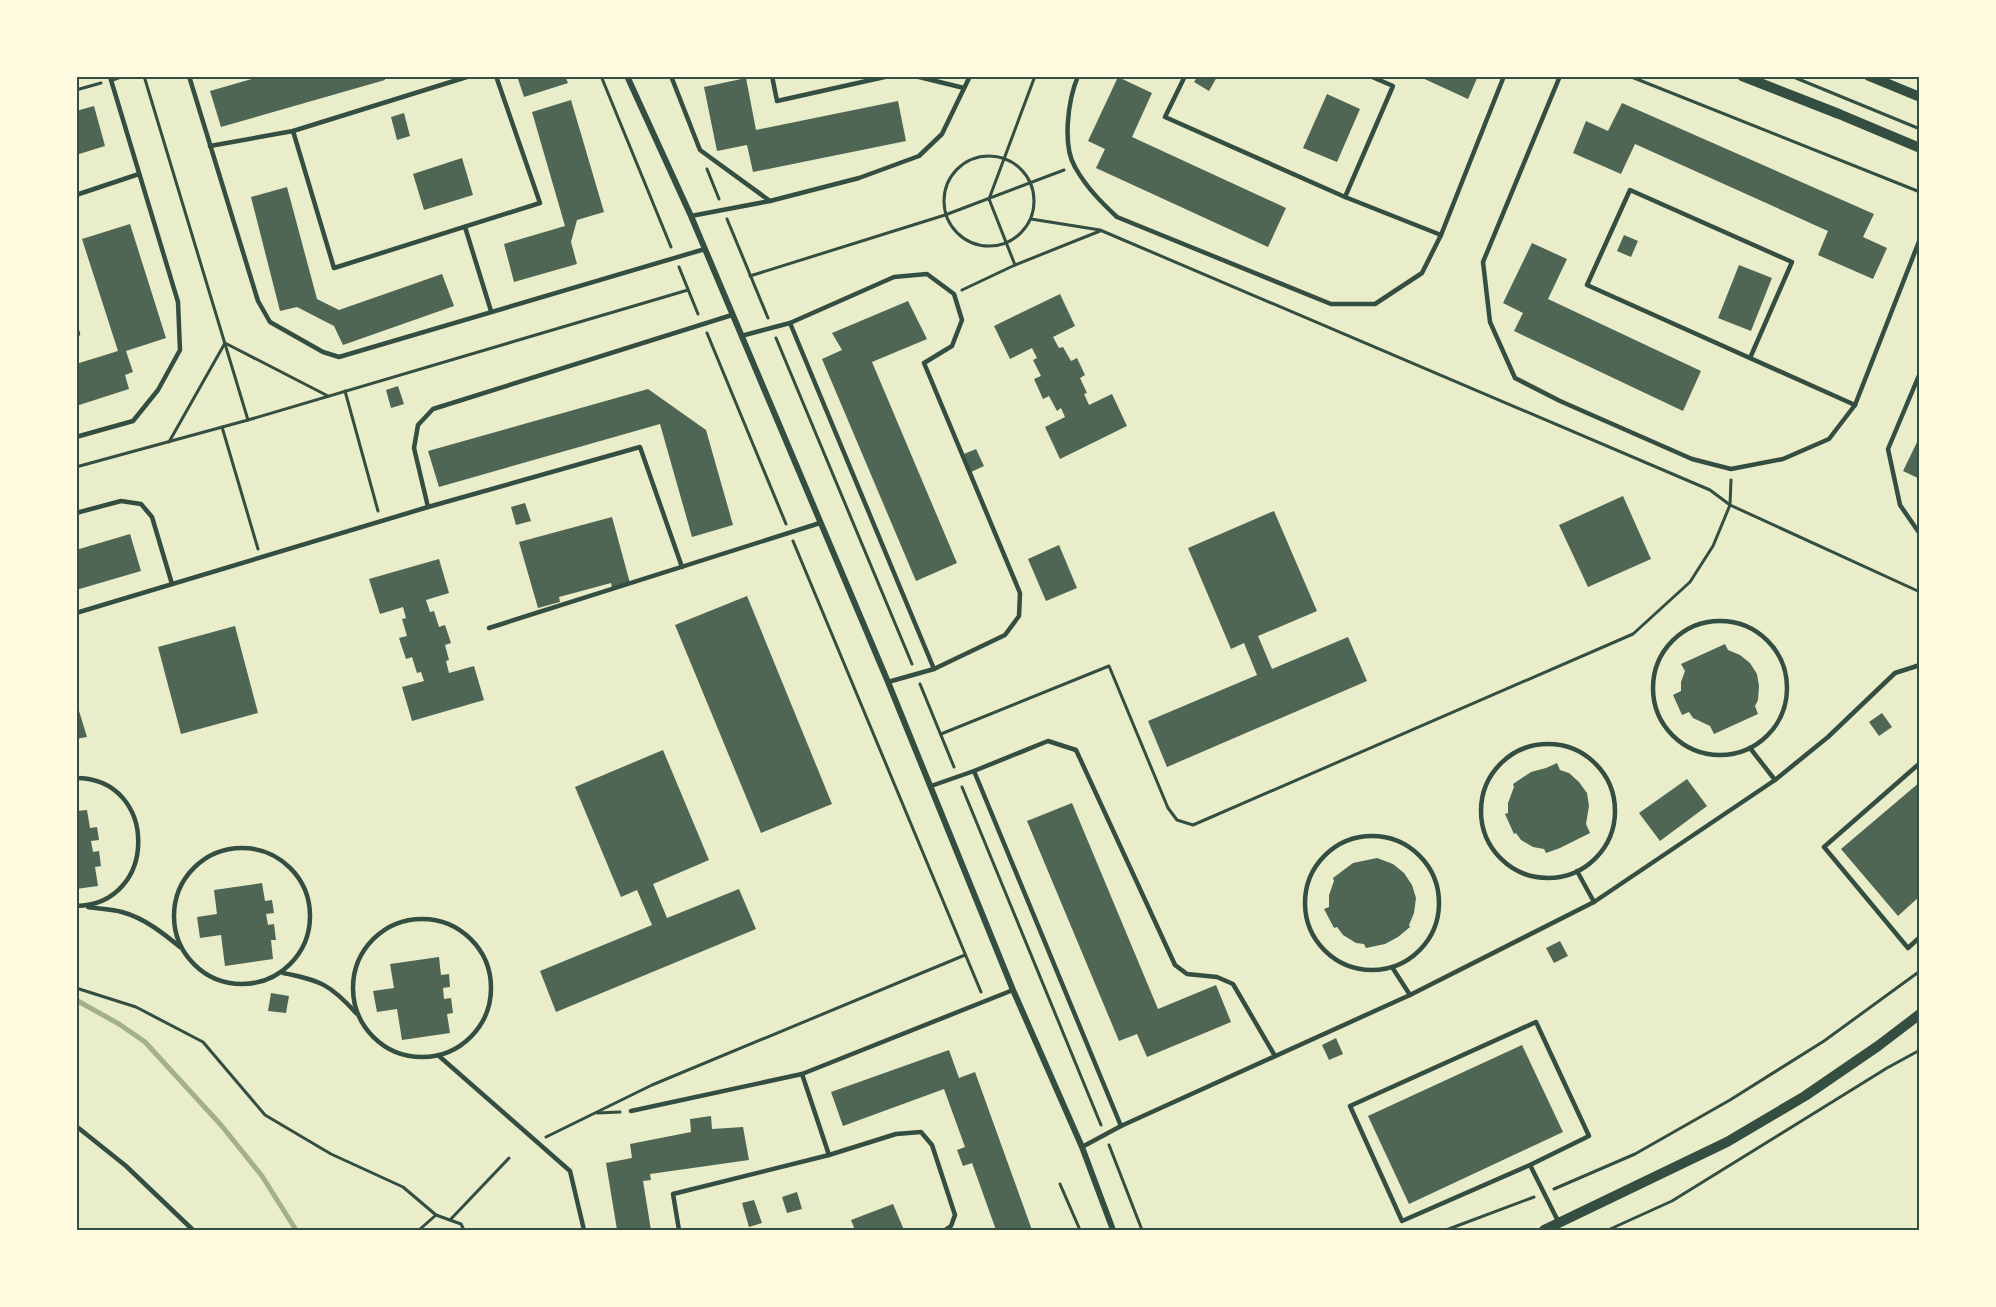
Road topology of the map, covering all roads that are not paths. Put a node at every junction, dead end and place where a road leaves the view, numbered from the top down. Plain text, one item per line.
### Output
1 (122, 76) edge
2 (189, 76) edge
3 (470, 76) edge
4 (496, 76) edge
5 (627, 76) edge
6 (671, 76) edge
7 (772, 76) edge
8 (889, 76) edge
9 (915, 76) edge
10 (970, 76) edge
11 (1078, 76) edge
12 (1185, 76) edge
13 (1370, 76) edge
14 (1504, 76) edge
15 (1560, 76) edge
16 (1742, 76) edge
17 (1869, 76) edge
18 (111, 78) edge
19 (964, 88) junction
20 (1920, 97) edge
21 (293, 131) junction
22 (210, 146) junction
23 (1920, 148) edge
24 (139, 174) junction
25 (76, 195) edge
26 (1345, 197) junction
27 (770, 201) junction
28 (691, 216) junction
29 (465, 227) junction
30 (1441, 235) junction
31 (1920, 239) edge
32 (705, 249) junction
33 (491, 311) junction
34 (732, 315) junction
35 (790, 323) junction
36 (76, 328) edge
37 (76, 334) edge
38 (741, 336) junction
39 (1750, 358) junction
40 (1920, 373) edge
41 (1855, 405) junction
42 (76, 437) edge
43 (428, 507) junction
44 (76, 513) edge
45 (820, 523) junction
46 (1920, 534) edge
47 (682, 567) junction
48 (172, 584) junction
49 (76, 613) edge
50 (489, 628) dead end
51 (1920, 665) edge
52 (934, 669) junction
53 (888, 682) junction
54 (1750, 748) junction
55 (1920, 763) edge
56 (974, 771) junction
57 (76, 778) edge
58 (1775, 780) junction
59 (931, 786) junction
60 (1577, 871) junction
61 (1594, 902) junction
62 (76, 906) edge
63 (85, 906) junction
64 (1920, 937) edge
65 (180, 947) junction
66 (1392, 967) junction
67 (283, 973) junction
68 (1012, 990) junction
69 (1410, 995) junction
70 (356, 1013) junction
71 (1920, 1014) edge
72 (439, 1056) junction
73 (1275, 1056) junction
74 (802, 1074) junction
75 (631, 1112) road end
76 (1121, 1125) junction
77 (76, 1126) edge
78 (1082, 1147) junction
79 (829, 1155) junction
80 (1530, 1165) junction
81 (1560, 1224) junction
82 (193, 1230) edge
83 (584, 1230) edge
84 (679, 1230) edge
85 (945, 1230) edge
86 (1113, 1230) edge
87 (1544, 1230) edge

1 - 18 lane
2 - 22 lane
3 - 21 lane
4 - 29 lane
5 - 28 street
6 - 27 lane
7 - 8 lane
9 - 19 lane
10 - 19 lane
11 - 30 lane
12 - 26 lane
13 - 26 lane
14 - 30 lane
15 - 41 lane
16 - 23 street
17 - 20 street
18 - 24 lane
19 - 27 lane
21 - 22 lane
21 - 29 lane
22 - 33 lane
24 - 25 lane
24 - 42 lane
26 - 30 lane
27 - 28 lane
28 - 32 street
29 - 33 lane
31 - 41 lane
32 - 33 lane
32 - 34 street
34 - 38 street
34 - 43 lane
35 - 38 lane
35 - 52 lane
35 - 52 lane
36 - 37 lane
38 - 45 street
39 - 39 lane
39 - 41 lane
40 - 46 lane
43 - 47 lane
43 - 48 lane
44 - 48 lane
45 - 47 lane
45 - 53 street
47 - 50 lane
48 - 49 lane
51 - 58 lane
52 - 53 lane
53 - 59 street
54 - 54 lane
54 - 58 lane
55 - 64 lane
56 - 59 lane
56 - 73 lane
56 - 76 lane
57 - 63 lane
58 - 61 lane
59 - 68 street
60 - 60 lane
60 - 61 lane
61 - 69 lane
62 - 63 lane
63 - 65 lane
65 - 67 lane
65 - 67 lane
66 - 66 lane
66 - 69 lane
67 - 70 lane
68 - 74 lane
68 - 78 street
69 - 73 lane
70 - 72 lane
70 - 72 lane
71 - 81 street
72 - 83 lane
73 - 76 lane
74 - 75 lane
74 - 79 lane
76 - 78 lane
77 - 82 lane
78 - 86 street
79 - 84 lane
79 - 85 lane
80 - 80 lane
80 - 81 lane
81 - 87 street

